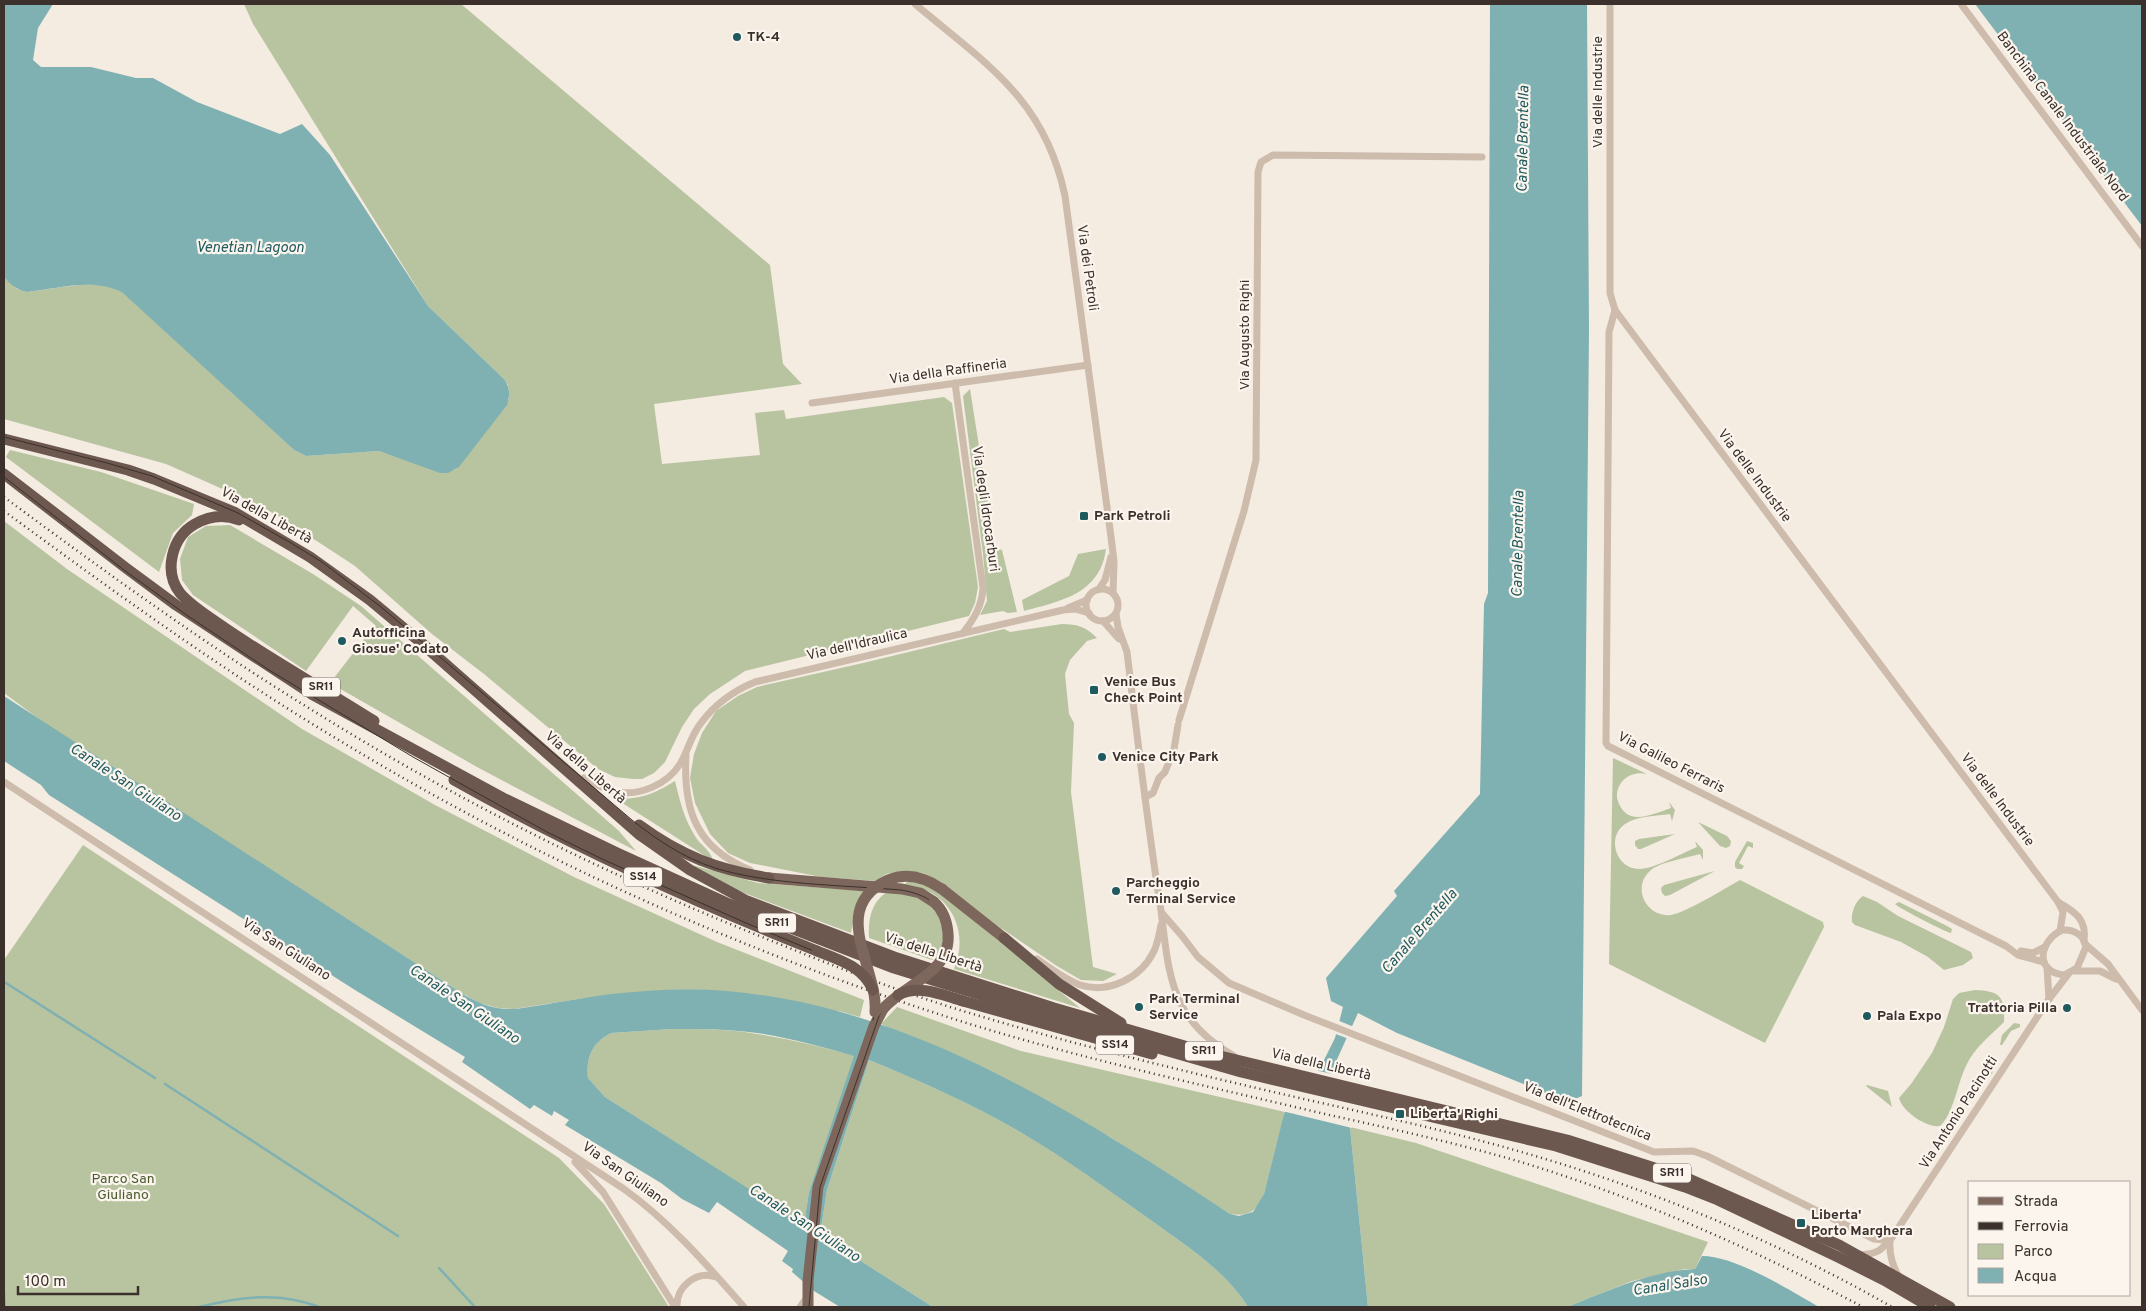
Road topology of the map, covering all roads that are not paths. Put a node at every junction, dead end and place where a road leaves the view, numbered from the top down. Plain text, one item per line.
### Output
1 (915, 4) edge
2 (1610, 4) edge
3 (1961, 4) edge
4 (1482, 157) dead end
5 (2142, 246) edge
6 (1615, 310) junction
7 (1088, 365) junction
8 (956, 383) junction
9 (812, 403) dead end
10 (4, 439) edge
11 (4, 474) edge
12 (1111, 537) junction
13 (279, 538) junction
14 (1099, 589) junction
15 (1113, 593) junction
16 (1087, 600) junction
17 (1063, 610) junction
18 (1089, 613) junction
19 (1116, 614) junction
20 (1103, 621) junction
21 (963, 633) junction
22 (1126, 652) junction
23 (313, 695) junction
24 (499, 710) junction
25 (686, 752) junction
26 (584, 778) junction
27 (4, 782) edge
28 (1145, 797) junction
29 (617, 853) junction
30 (769, 878) junction
31 (2058, 902) junction
32 (1162, 916) junction
33 (2060, 931) junction
34 (1004, 938) junction
35 (2085, 942) junction
36 (2006, 946) junction
37 (2045, 947) junction
38 (1155, 950) junction
39 (1168, 953) junction
40 (2046, 965) junction
41 (2072, 972) junction
42 (2123, 984) junction
43 (873, 990) junction
44 (898, 995) junction
45 (2049, 999) junction
46 (2142, 1010) edge
47 (874, 1026) junction
48 (1137, 1032) junction
49 (1253, 1064) junction
50 (1270, 1073) junction
51 (1372, 1097) junction
52 (552, 1143) junction
53 (1892, 1239) junction
54 (1857, 1255) junction
55 (1898, 1277) junction
56 (719, 1279) junction
57 (804, 1305) edge
58 (676, 1307) edge
59 (744, 1307) edge
60 (1930, 1307) edge
61 (1950, 1307) edge

1 - 7 street, Via dei Petroli
2 - 6 street, Via delle Industrie
3 - 5 street, Banchina Canale Industriale Nord
4 - 28 street, Via Augusto Righi
6 - 31 street, Via delle Industrie
6 - 36 street, Via Galileo Ferraris
7 - 8 street, Via della Raffineria
7 - 12 street, Via dei Petroli
8 - 9 street, Via della Raffineria
8 - 21 street, Via degli Idrocarburi
10 - 13 highway, Via della Libertà / SR11
11 - 23 highway, Via della Libertà / SR11
12 - 14 street
12 - 15 street, Via dei Petroli
13 - 24 highway, Via della Libertà / SR11
13 - 29 highway, SR11
14 - 15 street
14 - 16 street
15 - 19 street
16 - 17 street, Via dell'Idraulica
16 - 18 street
17 - 18 street, Via dell'Idraulica
17 - 21 street, Via dell'Idraulica
18 - 20 street
19 - 20 street
19 - 22 street
20 - 22 street
21 - 25 street, Via dell'Idraulica
22 - 28 street
23 - 29 highway, Via della Libertà / SR11
23 - 43 highway, SS14, bridge
24 - 26 highway, SS14
24 - 48 highway, Via della Libertà / SR11
25 - 26 street, Via dell'Idraulica
25 - 30 street, Via dell'Idraulica
26 - 30 highway, SS14
27 - 52 street, Via San Giuliano
28 - 32 street
29 - 50 highway, Via della Libertà / SR11
30 - 44 main road, SS14, bridge
31 - 33 street, Via delle Industrie
31 - 35 street, Via delle Industrie
32 - 38 street
32 - 39 street
32 - 53 street, Via dell'Elettrotecnica
33 - 35 street
33 - 37 street
34 - 38 street
34 - 43 main road, SS14, bridge
34 - 48 highway, SS14
35 - 41 street
35 - 42 street
36 - 37 street, Via Galileo Ferraris
36 - 40 street, Via Galileo Ferraris
37 - 40 street
38 - 39 street
39 - 49 street
40 - 41 street
40 - 45 street
41 - 42 street
41 - 45 street, Via Antonio Pacinotti
42 - 46 street
43 - 47 main road, SS14, bridge
44 - 47 main road, SS14, bridge
44 - 50 highway, SS14, bridge
45 - 53 street, Via Antonio Pacinotti
47 - 57 main road, SS14
48 - 49 highway, Via della Libertà / SR11
49 - 50 highway, Via della Libertà / SR11
50 - 51 highway, Via della Libertà / SR11
51 - 54 highway, Via della Libertà / SR11
51 - 60 highway, Via della Libertà / SR11
52 - 56 street, Via San Giuliano
52 - 58 street, Via San Giuliano
53 - 54 street, Via Antonio Pacinotti
53 - 55 street
54 - 55 highway, Via della Libertà / SR11
55 - 61 highway, Via della Libertà / SR11
56 - 58 street, Via San Giuliano
56 - 59 street, Via San Giuliano

